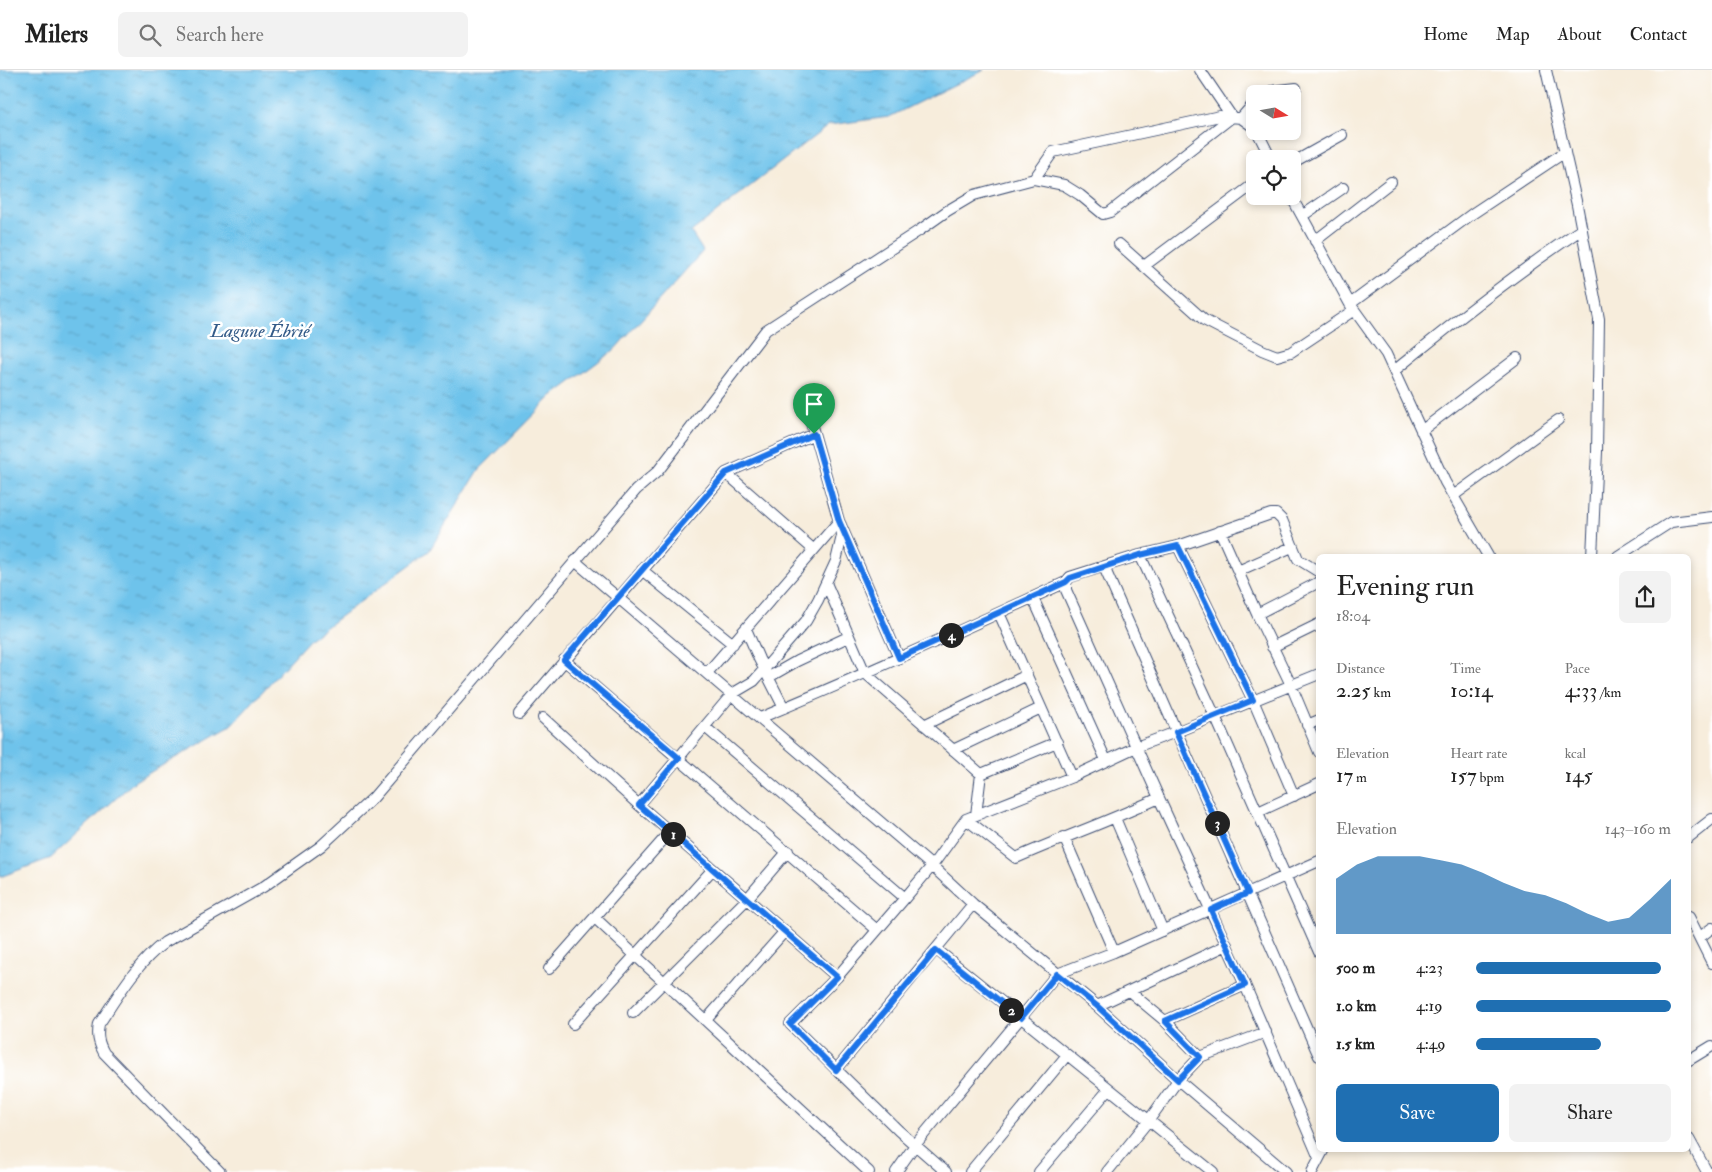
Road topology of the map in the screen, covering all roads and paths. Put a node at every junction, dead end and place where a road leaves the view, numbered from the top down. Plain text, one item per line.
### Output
1 (1200, 70) edge
2 (1546, 70) edge
3 (1246, 110) edge
4 (1237, 118) junction
5 (1246, 124) edge
6 (1342, 135) dead end
7 (1565, 152) junction
8 (1301, 158) edge
9 (1034, 178) junction
10 (1391, 182) dead end
11 (1343, 188) dead end
12 (1246, 190) edge
13 (1296, 205) edge
14 (1302, 216) junction
15 (1582, 229) junction
16 (1316, 242) junction
17 (1120, 244) dead end
18 (1144, 266) junction
19 (1352, 307) junction
20 (1517, 358) dead end
21 (1394, 371) junction
22 (805, 402) dead end
23 (1558, 420) dead end
24 (1422, 431) junction
25 (814, 434) junction
26 (726, 473) junction
27 (1453, 496) junction
28 (1712, 517) edge
29 (840, 523) junction
30 (1220, 530) junction
31 (1178, 546) junction
32 (1292, 547) junction
33 (814, 550) junction
34 (1485, 554) edge
35 (1592, 554) edge
36 (1621, 554) edge
37 (1140, 555) junction
38 (575, 562) junction
39 (1104, 567) junction
40 (642, 570) junction
41 (1316, 570) edge
42 (1238, 571) junction
43 (1066, 582) junction
44 (826, 583) junction
45 (1316, 584) edge
46 (1033, 598) junction
47 (618, 599) junction
48 (999, 613) junction
49 (1257, 614) junction
50 (1316, 625) edge
51 (746, 629) junction
52 (848, 637) junction
53 (732, 644) junction
54 (1272, 646) junction
55 (899, 658) junction
56 (564, 660) junction
57 (707, 673) junction
58 (767, 673) junction
59 (865, 673) junction
60 (1027, 675) junction
61 (1316, 675) edge
62 (1291, 685) junction
63 (732, 694) junction
64 (1253, 700) junction
65 (784, 708) junction
66 (1041, 708) junction
67 (519, 714) dead end
68 (1215, 716) junction
69 (543, 718) dead end
70 (760, 718) junction
71 (1316, 721) edge
72 (924, 725) junction
73 (1307, 725) junction
74 (705, 727) junction
75 (1176, 732) junction
76 (1057, 742) junction
77 (1316, 745) edge
78 (1136, 747) junction
79 (953, 750) junction
80 (679, 758) junction
81 (1106, 760) junction
82 (981, 774) junction
83 (1072, 777) junction
84 (1316, 785) edge
85 (1294, 796) junction
86 (1159, 798) junction
87 (639, 805) junction
88 (1258, 812) junction
89 (971, 817) junction
90 (1115, 818) junction
91 (1712, 819) edge
92 (670, 832) junction
93 (1691, 835) edge
94 (1064, 837) junction
95 (788, 851) junction
96 (1316, 862) edge
97 (932, 866) junction
98 (713, 869) junction
99 (1286, 875) junction
100 (1248, 893) junction
101 (905, 898) junction
102 (747, 899) junction
103 (973, 904) junction
104 (1211, 910) junction
105 (595, 918) junction
106 (1691, 920) edge
107 (1712, 928) edge
108 (877, 930) junction
109 (785, 931) junction
110 (1163, 931) junction
111 (1700, 937) junction
112 (1227, 945) junction
113 (1316, 945) edge
114 (936, 950) junction
115 (1114, 952) junction
116 (635, 955) junction
117 (1712, 963) edge
118 (550, 969) dead end
119 (1057, 974) junction
120 (837, 977) junction
121 (664, 982) junction
122 (1245, 985) junction
123 (1129, 991) junction
124 (1097, 1006) junction
125 (633, 1013) dead end
126 (1021, 1018) junction
127 (706, 1020) junction
128 (1165, 1021) junction
129 (574, 1024) dead end
130 (1266, 1032) junction
131 (1712, 1046) edge
132 (1316, 1049) edge
133 (1067, 1055) junction
134 (1200, 1057) junction
135 (1691, 1059) edge
136 (836, 1070) junction
137 (1178, 1080) junction
138 (1109, 1088) junction
139 (1149, 1120) junction
140 (1316, 1143) edge
141 (1691, 1143) edge
142 (915, 1145) junction
143 (1321, 1154) edge
144 (220, 1172) edge
145 (869, 1172) edge
146 (896, 1172) edge
147 (946, 1172) edge
148 (970, 1172) edge
149 (1039, 1172) edge
150 (1107, 1172) edge
151 (1213, 1172) edge
152 (1286, 1172) edge
153 (1312, 1172) edge
154 (1707, 1172) edge

1 - 4 street
2 - 7 street
3 - 4 street
4 - 5 street
4 - 9 street
4 - 9 street
6 - 8 street
7 - 15 street
7 - 19 street
9 - 38 street
10 - 16 street
11 - 14 street
12 - 18 street
13 - 14 street
14 - 16 street
15 - 21 street
15 - 35 street
16 - 19 street
17 - 18 street
18 - 19 street
19 - 21 street
20 - 24 street
21 - 24 street
22 - 25 street
23 - 27 street
24 - 27 street
25 - 26 street
25 - 29 street
26 - 33 street
26 - 40 street
27 - 34 street
28 - 36 street
29 - 33 street
29 - 44 street
29 - 55 street
30 - 31 street
30 - 32 street
30 - 42 street
31 - 37 street
31 - 64 street
32 - 41 street
32 - 42 street
33 - 51 street
37 - 39 street
37 - 68 street
38 - 47 street
38 - 144 street
39 - 43 street
39 - 75 street
40 - 47 street
40 - 53 street
42 - 49 street
43 - 46 street
43 - 78 street
44 - 52 street
44 - 58 street
45 - 49 street
46 - 48 street
46 - 81 street
47 - 56 street
47 - 57 street
48 - 55 street
48 - 60 street
49 - 54 street
50 - 54 street
51 - 53 street
51 - 58 street
52 - 58 street
52 - 59 street
53 - 57 street
54 - 62 street
55 - 59 street
56 - 67 street
56 - 80 street
57 - 63 street
58 - 63 street
58 - 65 street
59 - 65 street
59 - 72 street
60 - 66 street
60 - 72 street
61 - 62 street
62 - 64 street
62 - 73 street
63 - 70 street
63 - 74 street
64 - 68 street
64 - 85 street
65 - 70 street
66 - 76 street
66 - 79 street
68 - 75 street
68 - 88 street
69 - 87 street
70 - 97 street
71 - 73 street
72 - 79 street
73 - 77 street
74 - 80 street
74 - 101 street
75 - 78 street
75 - 100 street
76 - 82 street
76 - 83 street
78 - 81 street
78 - 86 street
79 - 82 street
80 - 87 street
80 - 95 street
81 - 83 street
82 - 89 street
83 - 89 street
84 - 85 street
85 - 88 street
86 - 90 street
86 - 104 street
87 - 92 street
88 - 99 street
89 - 94 street
89 - 97 street
90 - 94 street
90 - 110 street
91 - 93 street
92 - 98 street
92 - 105 street
94 - 115 street
95 - 102 street
95 - 108 street
96 - 99 street
97 - 101 street
97 - 103 street
98 - 102 street
98 - 116 street
99 - 100 street
99 - 113 street
100 - 104 street
100 - 132 street
101 - 108 street
102 - 109 street
102 - 121 street
103 - 114 street
103 - 119 street
104 - 110 street
104 - 112 street
105 - 116 street
105 - 118 street
106 - 111 street
107 - 111 street
108 - 120 street
109 - 120 street
109 - 127 street
110 - 115 street
111 - 117 street
112 - 122 street
112 - 123 street
114 - 126 street
114 - 136 street
115 - 119 street
116 - 121 street
116 - 129 street
119 - 124 street
119 - 126 street
120 - 136 street
121 - 125 street
121 - 127 street
122 - 128 street
122 - 130 street
123 - 124 street
123 - 128 street
124 - 137 street
126 - 133 street
126 - 142 street
127 - 145 street
128 - 134 street
130 - 134 street
130 - 140 street
131 - 135 street
133 - 138 street
133 - 148 street
134 - 137 street
136 - 142 street
137 - 139 street
137 - 152 street
138 - 139 street
138 - 149 street
139 - 150 street
139 - 151 street
141 - 154 street
142 - 146 street
142 - 147 street
143 - 153 street

